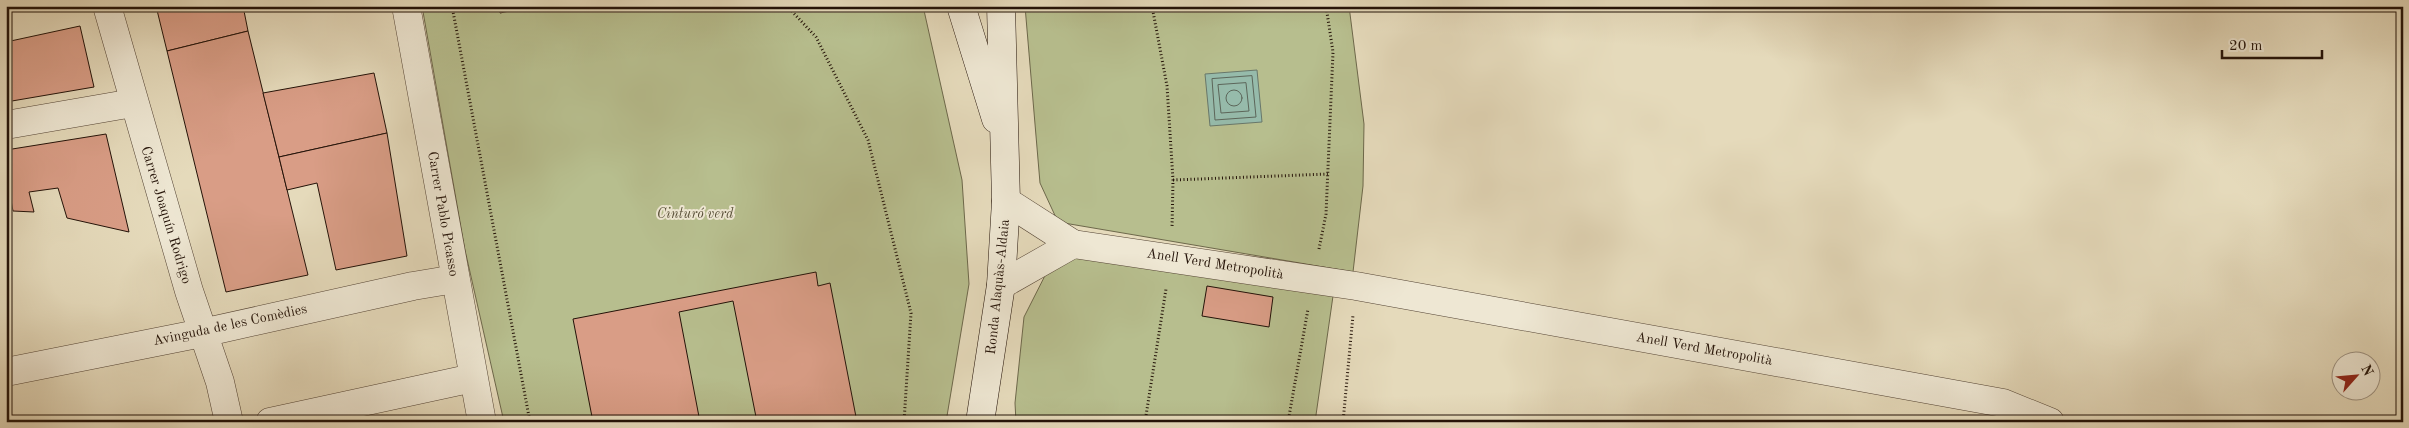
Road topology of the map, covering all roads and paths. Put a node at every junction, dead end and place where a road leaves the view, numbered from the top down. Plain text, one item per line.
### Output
1 (107, 6) edge
2 (406, 6) edge
3 (452, 6) edge
4 (787, 6) edge
5 (961, 6) edge
6 (1001, 6) edge
7 (1152, 6) edge
8 (1326, 6) edge
9 (133, 104) junction
10 (6, 125) edge
11 (1006, 151) junction
12 (1328, 174) junction
13 (1172, 180) junction
14 (1006, 201) junction
15 (1073, 244) junction
16 (1171, 257) junction
17 (455, 279) junction
18 (1314, 280) junction
19 (1001, 285) junction
20 (1356, 286) junction
21 (202, 333) junction
22 (6, 372) edge
23 (473, 378) junction
24 (229, 422) edge
25 (270, 422) edge
26 (482, 422) edge
27 (530, 422) edge
28 (904, 422) edge
29 (980, 422) edge
30 (1145, 422) edge
31 (1288, 422) edge
32 (1343, 422) edge
33 (2050, 422) edge

1 - 9 street, Carrer Joaquín Rodrigo
2 - 17 street, Carrer Pablo Picasso
3 - 27 path
4 - 28 path
5 - 11 street, Ronda Alaquàs-Aldaia
6 - 11 street, Ronda Alaquàs-Aldaia
7 - 13 path
8 - 12 path
9 - 10 street
9 - 21 street, Carrer Joaquín Rodrigo
11 - 14 street, Ronda Alaquàs-Aldaia
12 - 13 path
12 - 18 path
13 - 16 path
14 - 15 street, Anell Verd Metropolità
14 - 19 street, Ronda Alaquàs-Aldaia
15 - 16 street, Anell Verd Metropolità
15 - 19 street
16 - 18 street, Anell Verd Metropolità
16 - 30 path
17 - 21 street, Avinguda de les Comèdies
17 - 23 street, Carrer Pablo Picasso
18 - 20 street, Anell Verd Metropolità
18 - 31 path
19 - 29 street, Ronda Alaquàs-Aldaia
20 - 32 path
20 - 33 street, Anell Verd Metropolità
21 - 22 street, Avinguda de les Comèdies
21 - 24 street, Carrer Joaquín Rodrigo
23 - 25 street
23 - 26 street, Carrer Pablo Picasso

